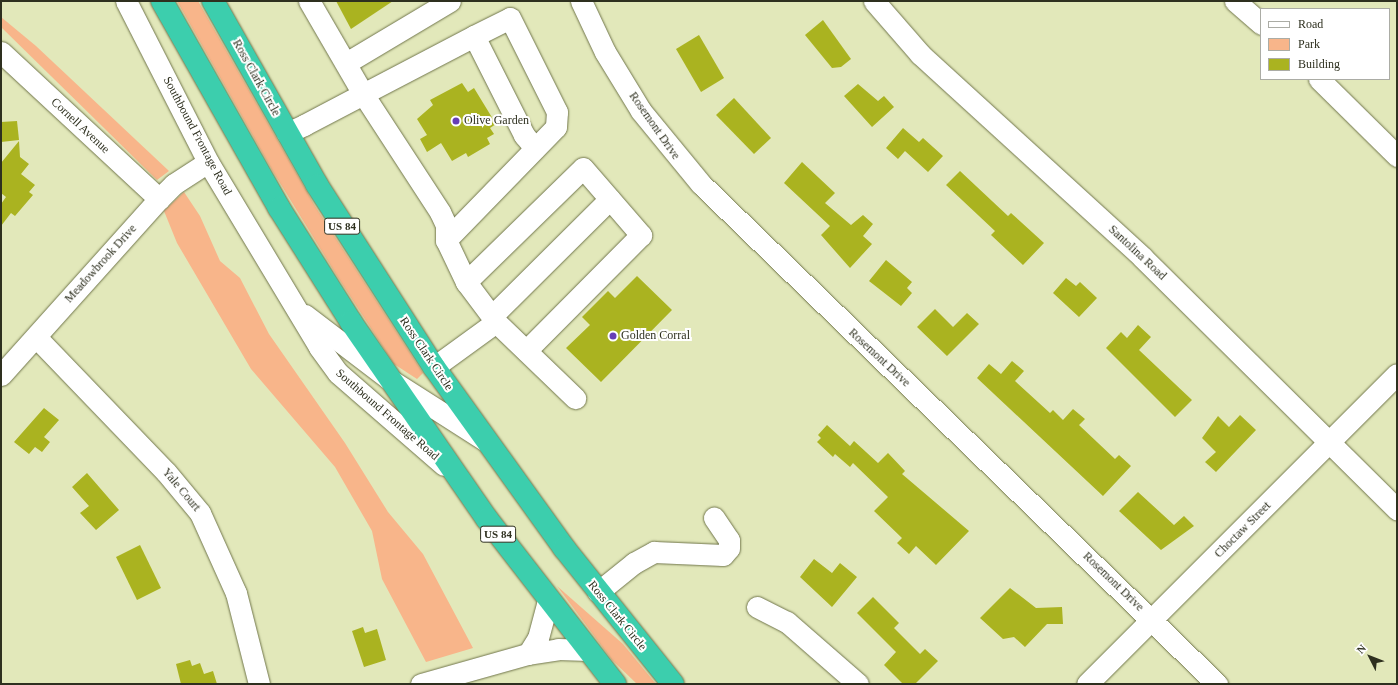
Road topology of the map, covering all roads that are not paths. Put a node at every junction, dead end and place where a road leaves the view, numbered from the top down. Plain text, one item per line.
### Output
1 (126, 1) edge
2 (162, 1) edge
3 (213, 1) edge
4 (309, 1) edge
5 (450, 1) edge
6 (581, 1) edge
7 (874, 1) edge
8 (1236, 1) edge
9 (1260, 23) edge
10 (474, 36) junction
11 (1, 52) edge
12 (346, 63) junction
13 (1320, 80) edge
14 (363, 94) junction
15 (287, 133) junction
16 (535, 148) junction
17 (1397, 156) edge
18 (208, 162) junction
19 (159, 199) junction
20 (610, 199) junction
21 (446, 240) junction
22 (466, 282) junction
23 (299, 309) junction
24 (494, 319) junction
25 (36, 337) junction
26 (526, 351) junction
27 (434, 367) junction
28 (1397, 374) edge
29 (1, 375) edge
30 (390, 379) junction
31 (575, 398) dead end
32 (487, 442) junction
33 (1330, 442) junction
34 (456, 475) junction
35 (1397, 509) edge
36 (714, 518) dead end
37 (598, 592) junction
38 (548, 600) junction
39 (757, 607) dead end
40 (1153, 621) junction
41 (588, 650) junction
42 (528, 654) junction
43 (259, 684) edge
44 (421, 684) edge
45 (616, 684) edge
46 (673, 684) edge
47 (858, 684) edge
48 (1087, 684) edge
49 (1217, 684) edge

1 - 18 street, Southbound Frontage Road
2 - 30 highway, US 84
3 - 15 highway, Ross Clark Circle / US 84
4 - 12 street
5 - 12 street
6 - 40 street, Rosemont Drive
7 - 33 street, Santolina Road
8 - 9 street
10 - 14 street
10 - 16 street
10 - 16 street
11 - 19 street, Cornell Avenue
12 - 14 street
13 - 17 street
14 - 15 street
14 - 21 street
15 - 27 highway, Ross Clark Circle / US 84
16 - 21 street
18 - 19 street, Meadowbrook Drive
18 - 23 street, Southbound Frontage Road
19 - 25 street, Meadowbrook Drive
20 - 22 street
20 - 24 street
20 - 26 street
21 - 22 street
22 - 24 street
23 - 30 street, Southbound Frontage Road
23 - 34 street, Southbound Frontage Road
24 - 26 street
24 - 27 street
25 - 29 street, Meadowbrook Drive
25 - 43 street, Yale Court
26 - 31 street
27 - 32 highway, Ross Clark Circle / US 84
28 - 33 street, Choctaw Street
30 - 32 street, Southbound Frontage Road
30 - 34 highway, US 84
32 - 37 highway, Ross Clark Circle / US 84
33 - 35 street, Santolina Road
33 - 40 street, Choctaw Street
34 - 38 highway, US 84
36 - 37 street
37 - 46 highway, Ross Clark Circle / US 84
38 - 41 highway, US 84
38 - 42 street
39 - 47 street
40 - 48 street, Choctaw Street
40 - 49 street, Rosemont Drive
41 - 42 street
41 - 45 highway, US 84
42 - 44 street

